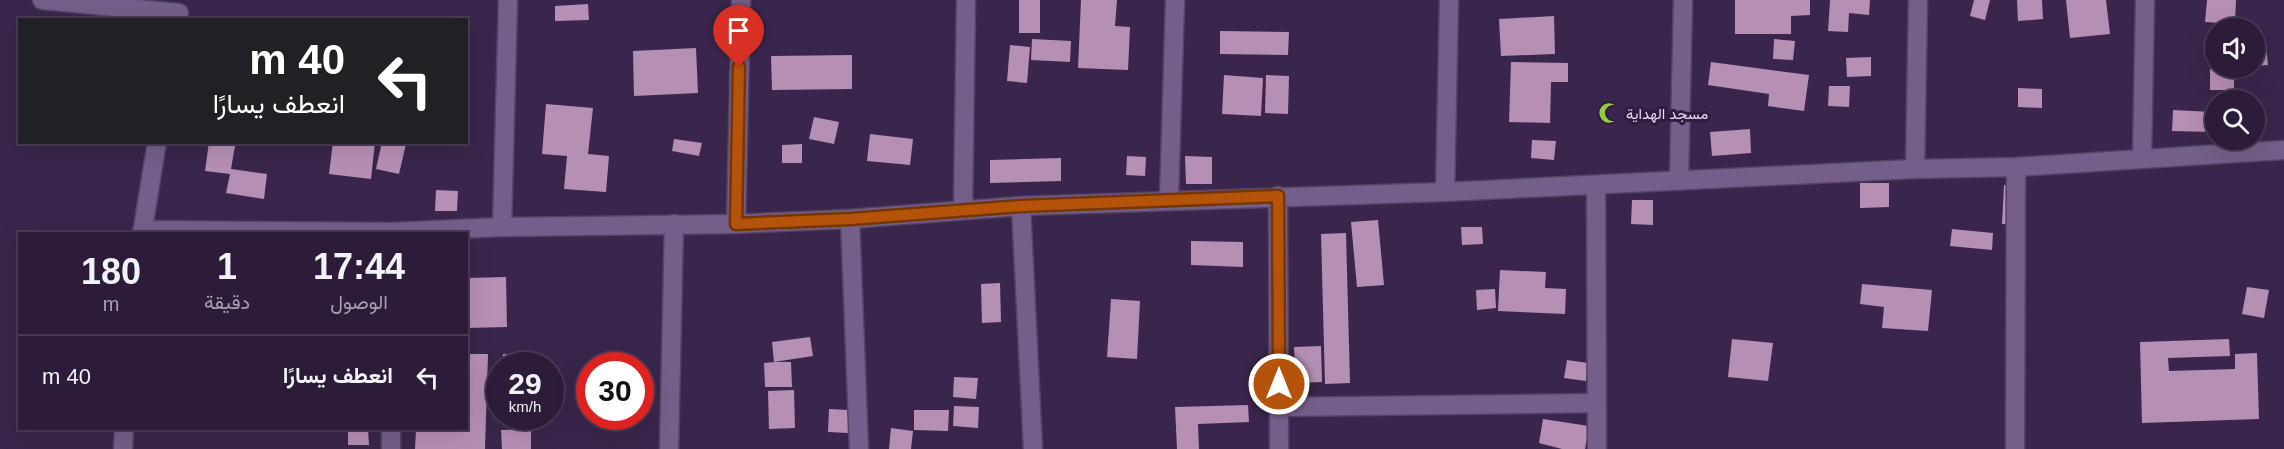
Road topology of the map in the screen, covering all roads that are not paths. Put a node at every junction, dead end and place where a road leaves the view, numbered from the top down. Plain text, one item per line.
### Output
1 (42, 0) edge
2 (508, 0) edge
3 (741, 0) edge
4 (966, 0) edge
5 (1175, 0) edge
6 (1449, 0) edge
7 (1683, 0) edge
8 (1918, 0) edge
9 (2145, 0) edge
10 (179, 11) edge
11 (157, 144) edge
12 (2284, 150) edge
13 (2142, 158) junction
14 (2016, 167) junction
15 (1915, 169) junction
16 (1679, 181) junction
17 (1596, 185) junction
18 (1445, 192) junction
19 (1278, 196) junction
20 (1169, 200) junction
21 (1021, 206) junction
22 (963, 210) junction
23 (850, 219) junction
24 (674, 224) junction
25 (736, 224) junction
26 (502, 227) junction
27 (142, 232) edge
28 (411, 232) edge
29 (1597, 403) junction
30 (1279, 407) junction
31 (124, 430) edge
32 (391, 430) edge
33 (123, 449) edge
34 (391, 449) edge
35 (669, 449) edge
36 (859, 449) edge
37 (1033, 449) edge
38 (1279, 449) edge
39 (1597, 449) edge
40 (2015, 449) edge

1 - 10 street
2 - 26 street
3 - 25 street
4 - 22 street
5 - 20 street
6 - 18 street
7 - 16 street
8 - 15 street
9 - 13 street
11 - 27 street
12 - 13 street
13 - 14 street
14 - 15 street
14 - 40 street
15 - 16 street
16 - 17 street
17 - 18 street
17 - 29 street
18 - 19 street
19 - 20 street
19 - 30 street
20 - 21 street
21 - 22 street
21 - 37 street
22 - 23 street
23 - 25 street
23 - 36 street
24 - 25 street
24 - 26 street
24 - 35 street
26 - 28 street
29 - 30 street
29 - 39 street
30 - 38 street
31 - 33 street
32 - 34 street

